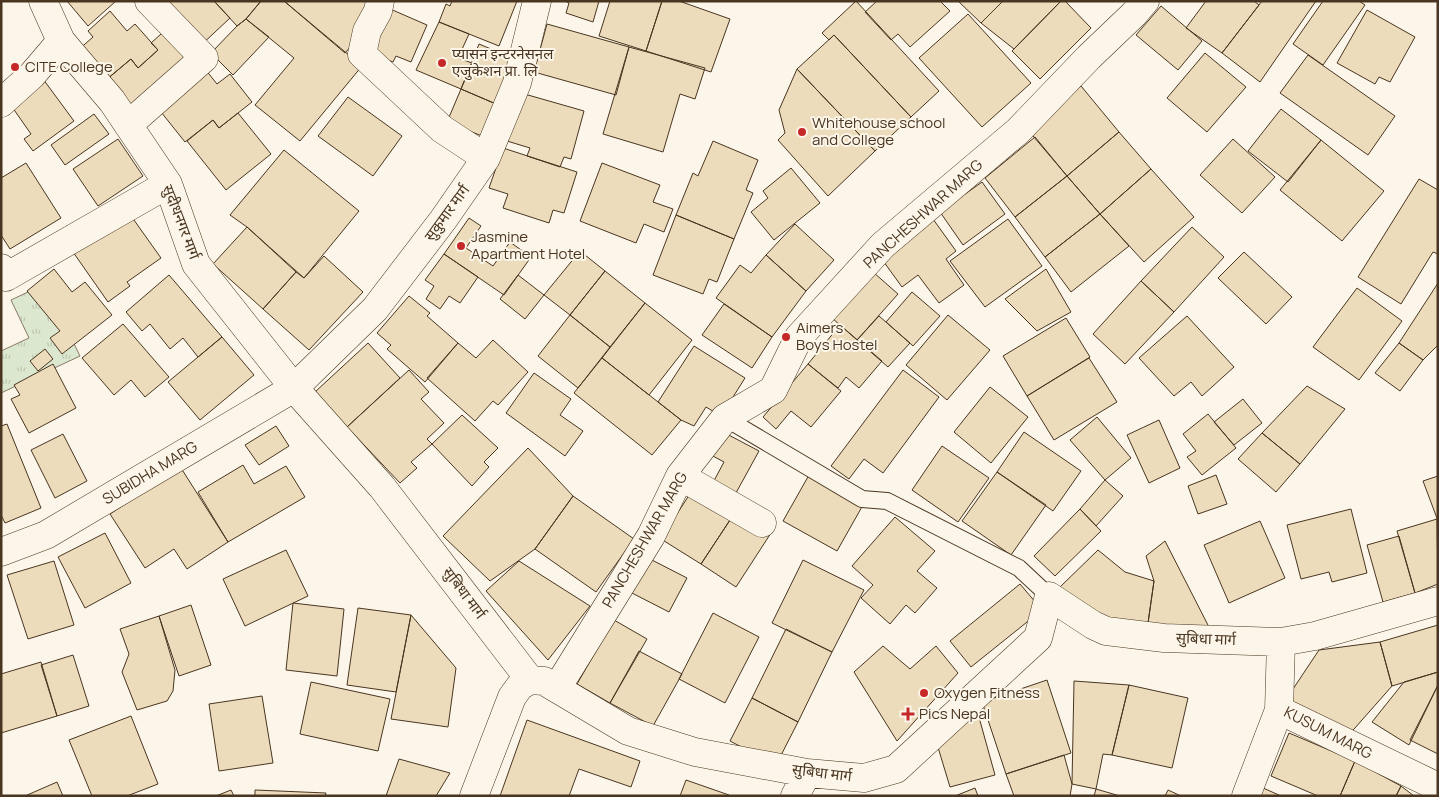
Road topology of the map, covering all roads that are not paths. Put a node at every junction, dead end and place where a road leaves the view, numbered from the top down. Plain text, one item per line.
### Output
1 (43, 1) edge
2 (150, 1) edge
3 (380, 1) edge
4 (536, 1) edge
5 (1144, 1) edge
6 (61, 41) junction
7 (1, 103) edge
8 (128, 125) junction
9 (486, 158) junction
10 (168, 184) junction
11 (3, 275) edge
12 (294, 388) junction
13 (725, 418) junction
14 (680, 476) junction
15 (762, 523) dead end
16 (1, 552) edge
17 (1049, 596) junction
18 (1438, 600) edge
19 (1281, 642) junction
20 (530, 680) junction
21 (557, 688) junction
22 (1279, 710) junction
23 (801, 784) edge
24 (1438, 787) edge
25 (474, 796) edge
26 (1246, 796) edge

1 - 6 street, सुदीधनगर मार्ग
2 - 8 street
3 - 9 street
4 - 9 street, सुकुमार मार्ग
5 - 13 street, PANCHESHWAR MARG
6 - 7 street
6 - 8 street, सुदीधनगर मार्ग
8 - 10 street, सुदीधनगर मार्ग
9 - 12 street, सुकुमार मार्ग
10 - 11 street
10 - 12 street, सुदीधनगर मार्ग
12 - 16 street, SUBIDHA MARG
12 - 20 street, सुबिधा मार्ग
13 - 14 street, PANCHESHWAR MARG
13 - 17 lane
14 - 15 street
14 - 21 street, PANCHESHWAR MARG
17 - 19 street, सुबिधा मार्ग
17 - 23 street, सुबिधा मार्ग
18 - 19 street, सुबिधा मार्ग
19 - 22 street, KUSUM MARG
20 - 21 street, सुबिधा मार्ग
20 - 25 street
21 - 23 street, सुबिधा मार्ग
22 - 24 street, KUSUM MARG
22 - 26 street

